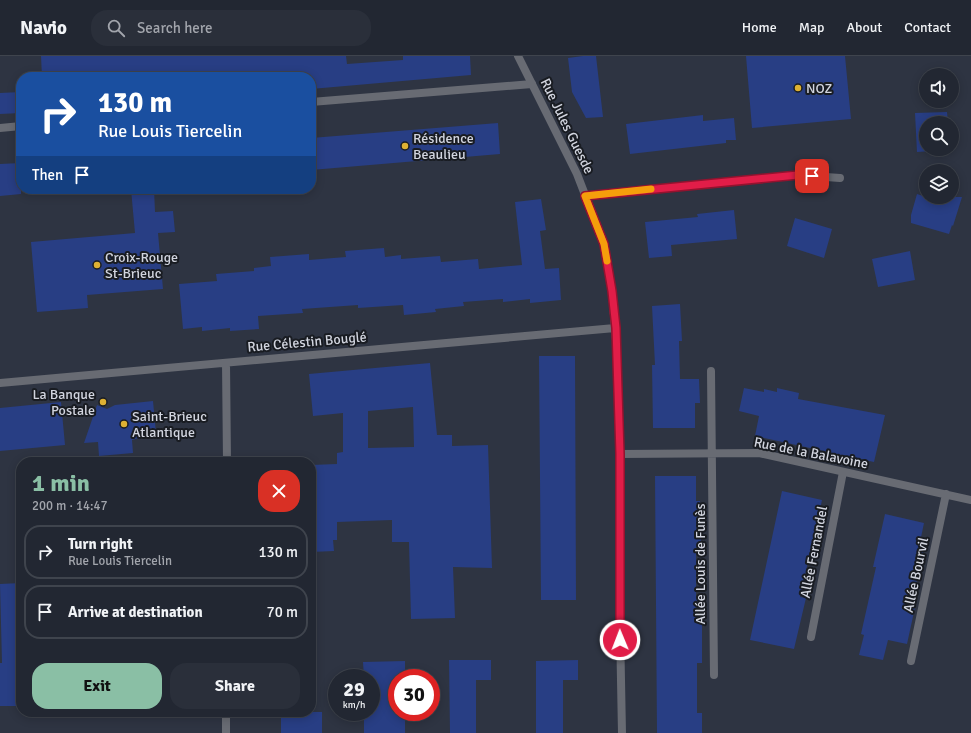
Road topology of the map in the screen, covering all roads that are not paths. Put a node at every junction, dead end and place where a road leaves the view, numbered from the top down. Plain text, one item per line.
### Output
1 (518, 56) edge
2 (532, 84) junction
3 (316, 102) edge
4 (16, 126) edge
5 (0, 128) edge
6 (840, 178) dead end
7 (585, 196) junction
8 (616, 328) junction
9 (226, 363) junction
10 (711, 371) dead end
11 (0, 383) edge
12 (620, 454) junction
13 (713, 454) junction
14 (227, 457) edge
15 (843, 472) junction
16 (946, 494) junction
17 (971, 500) edge
18 (811, 637) dead end
19 (911, 661) dead end
20 (714, 675) dead end
21 (226, 717) edge
22 (226, 733) edge
23 (622, 733) edge

1 - 2 street, Rue Jules Guesde
2 - 3 street
2 - 7 street, Rue Jules Guesde
4 - 5 street
6 - 7 street
7 - 8 street, Rue Jules Guesde
8 - 9 street, Rue Célestin Bouglé
8 - 12 street, Rue Jules Guesde
9 - 11 street, Rue Célestin Bouglé
9 - 14 street
10 - 13 street, Allée Louis de Funès
12 - 13 street, Rue de la Balavoine
12 - 23 street, Rue Jules Guesde
13 - 15 street, Rue de la Balavoine
13 - 20 street, Allée Louis de Funès
15 - 16 street, Rue de la Balavoine
15 - 18 street, Allée Fernandel
16 - 17 street, Rue de la Balavoine
16 - 19 street, Allée Bourvil
21 - 22 street

